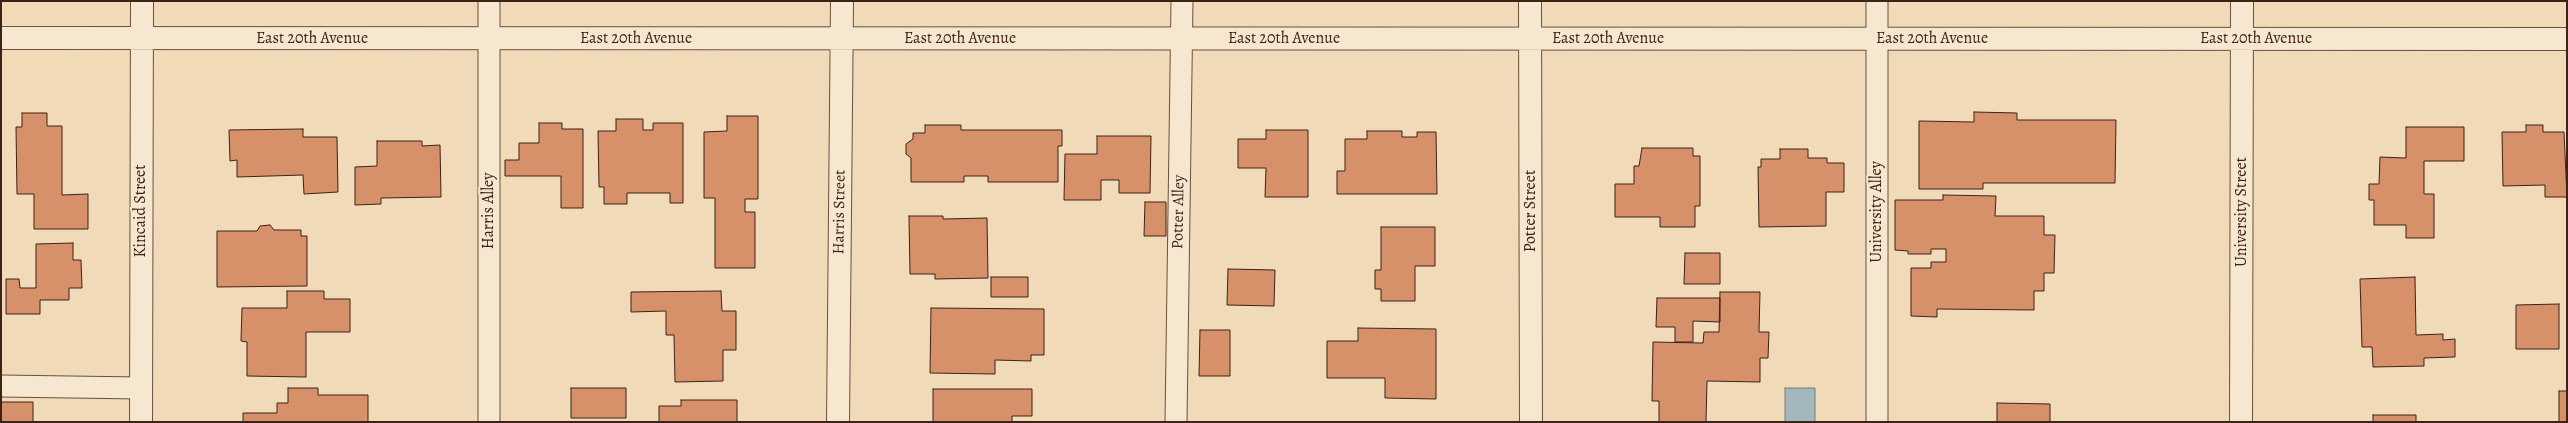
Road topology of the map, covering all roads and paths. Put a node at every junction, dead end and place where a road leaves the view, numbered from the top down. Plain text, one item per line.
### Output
1 (142, 1) edge
2 (489, 1) edge
3 (842, 1) edge
4 (1182, 1) edge
5 (1530, 1) edge
6 (1877, 1) edge
7 (2242, 1) edge
8 (1, 38) edge
9 (142, 39) junction
10 (489, 39) junction
11 (842, 39) junction
12 (1182, 39) junction
13 (1530, 39) junction
14 (1877, 39) junction
15 (2242, 39) junction
16 (2567, 39) edge
17 (1, 386) edge
18 (141, 388) junction
19 (141, 422) edge
20 (489, 422) edge
21 (838, 422) edge
22 (1176, 422) edge
23 (1531, 422) edge
24 (1877, 422) edge
25 (2241, 422) edge

1 - 9 street, Kincaid Street
2 - 10 lane, Harris Alley
3 - 11 street, Harris Street
4 - 12 lane, Potter Alley
5 - 13 street, Potter Street
6 - 14 lane, University Alley
7 - 15 street, University Street
8 - 9 street, East 20th Avenue
9 - 10 street, East 20th Avenue
9 - 18 street, Kincaid Street
10 - 11 street, East 20th Avenue
10 - 20 lane, Harris Alley
11 - 12 street, East 20th Avenue
11 - 21 street, Harris Street
12 - 13 street, East 20th Avenue
12 - 22 lane, Potter Alley
13 - 14 street, East 20th Avenue
13 - 23 street, Potter Street
14 - 15 street, East 20th Avenue
14 - 24 lane, University Alley
15 - 16 street, East 20th Avenue
15 - 25 street, University Street
17 - 18 lane
18 - 19 street, Kincaid Street

